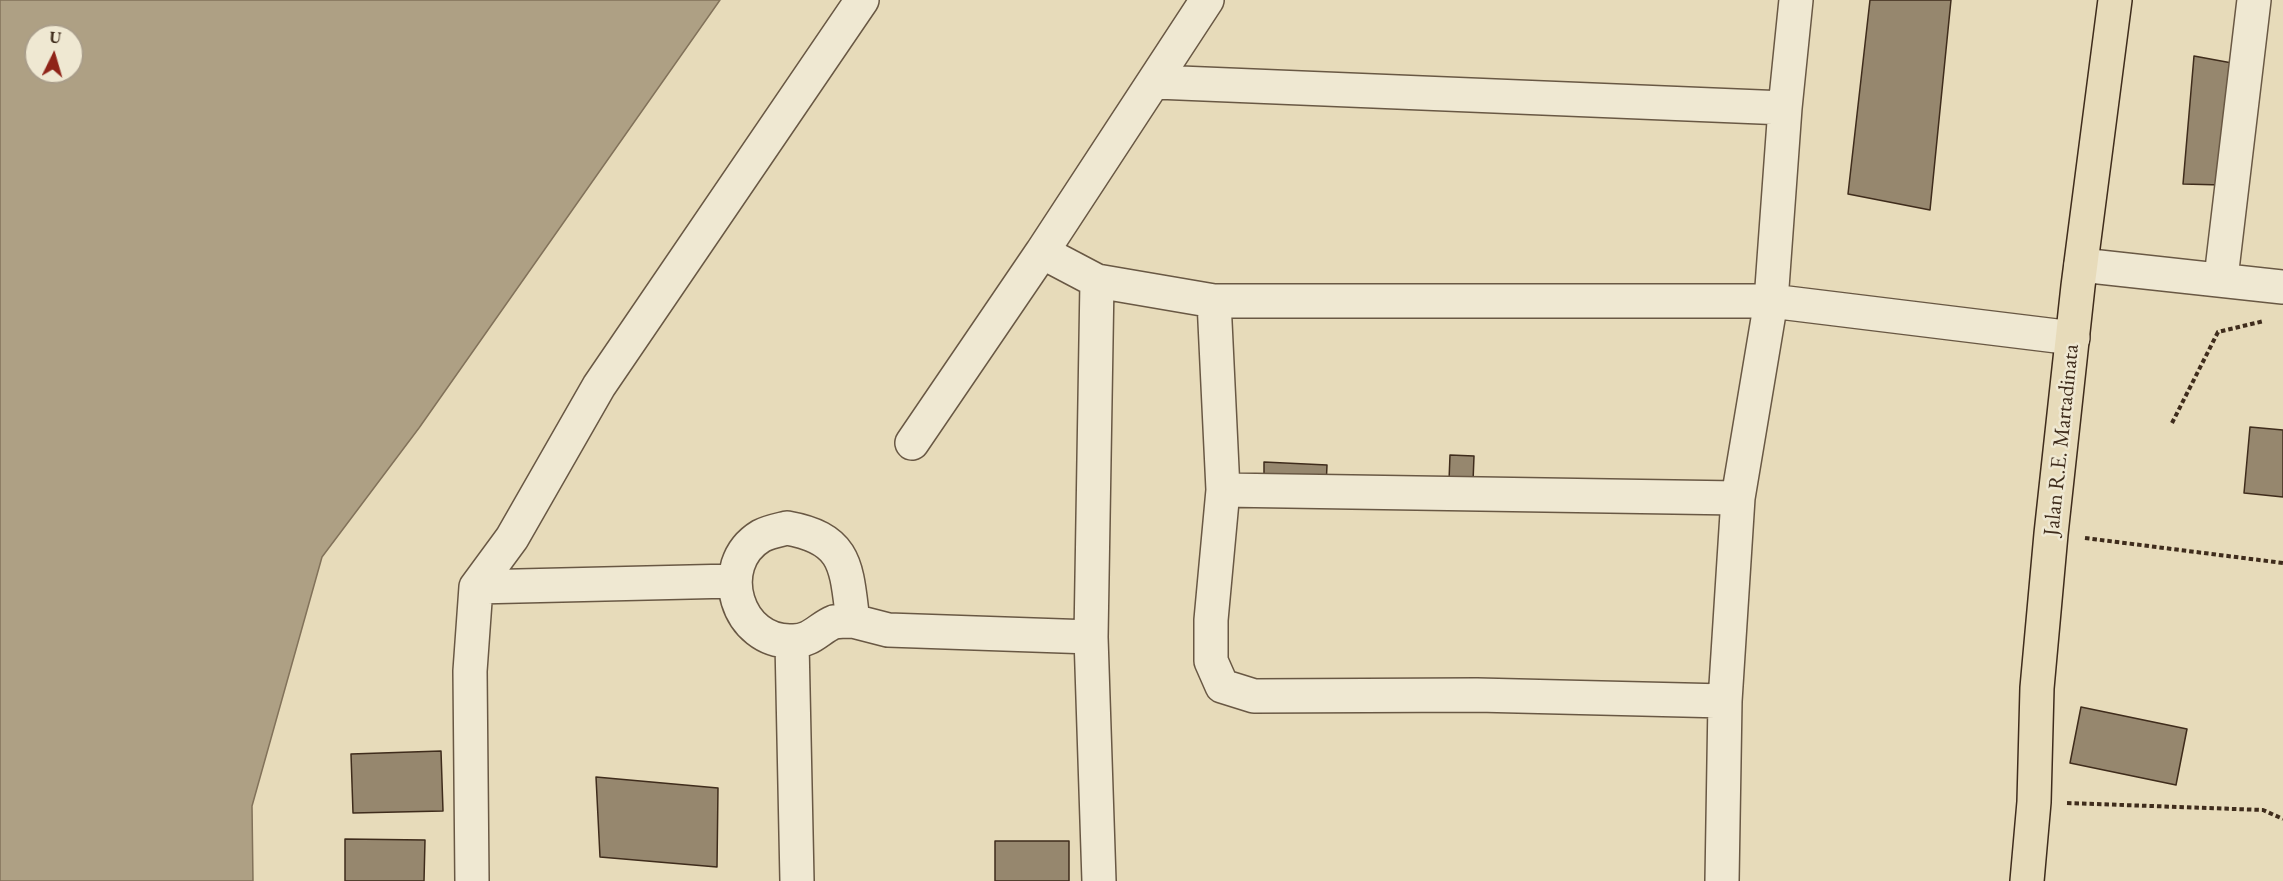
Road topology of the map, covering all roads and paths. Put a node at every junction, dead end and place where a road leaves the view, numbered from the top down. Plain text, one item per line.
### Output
1 (862, 0) edge
2 (1207, 0) edge
3 (1796, 0) edge
4 (2115, 0) edge
5 (2254, 0) edge
6 (1156, 82) junction
7 (1785, 108) junction
8 (1042, 252) junction
9 (2081, 265) junction
10 (2221, 278) junction
11 (1097, 281) junction
12 (2283, 287) edge
13 (1214, 301) junction
14 (1771, 301) junction
15 (2272, 319) dead end
16 (2073, 338) junction
17 (2172, 423) dead end
18 (912, 443) dead end
19 (1223, 490) junction
20 (1738, 498) junction
21 (2051, 534) junction
22 (2283, 563) edge
23 (734, 581) junction
24 (476, 587) junction
25 (853, 621) junction
26 (1091, 637) junction
27 (792, 642) junction
28 (1725, 701) junction
29 (2034, 802) junction
30 (2283, 819) edge
31 (472, 881) edge
32 (797, 881) edge
33 (1099, 881) edge
34 (1722, 881) edge
35 (2027, 881) edge

1 - 24 street
2 - 6 street
3 - 7 street
4 - 9 highway, Jalan R.E. Martadinata
5 - 10 street
6 - 7 street
6 - 8 street
7 - 14 street
8 - 11 street
8 - 18 street
9 - 10 street
9 - 16 highway, Jalan R.E. Martadinata
10 - 12 street
11 - 13 street
11 - 26 street
13 - 14 street
13 - 19 street
14 - 16 street
14 - 20 street
15 - 17 path
16 - 21 highway, Jalan R.E. Martadinata
19 - 20 street
19 - 28 street
20 - 28 street
21 - 22 path
21 - 29 highway, Jalan R.E. Martadinata
23 - 24 street
23 - 25 street
23 - 27 street
24 - 31 street
25 - 26 street
25 - 27 street
26 - 33 street
27 - 32 street
28 - 34 street
29 - 30 path
29 - 35 highway, Jalan R.E. Martadinata

